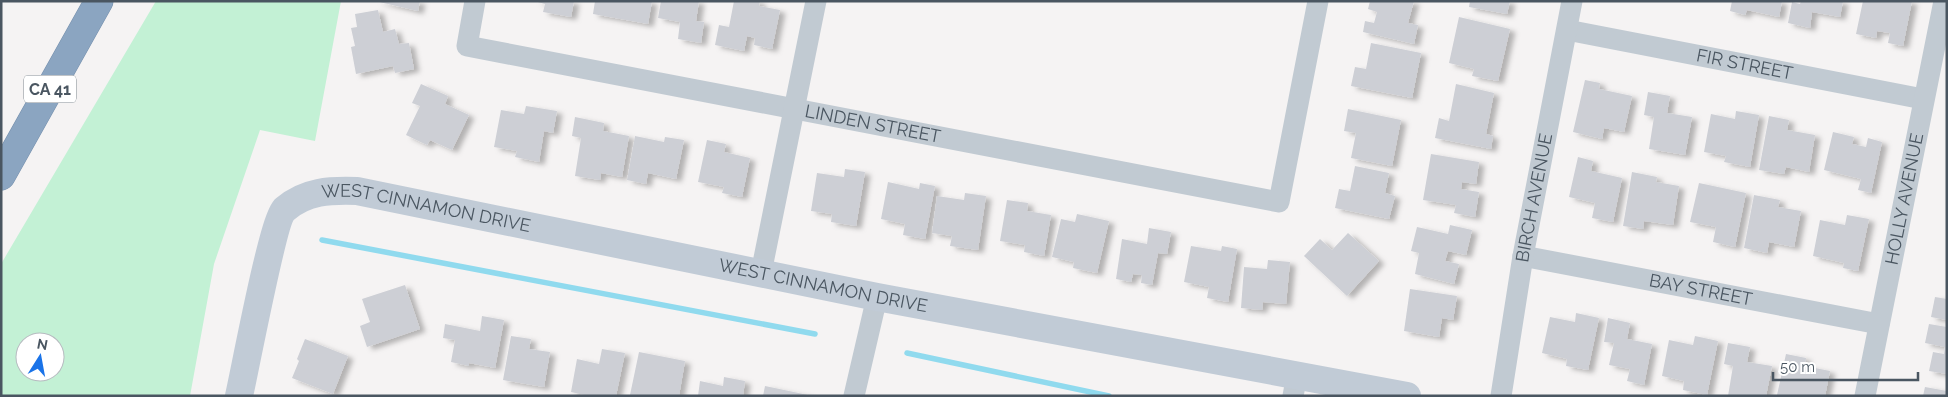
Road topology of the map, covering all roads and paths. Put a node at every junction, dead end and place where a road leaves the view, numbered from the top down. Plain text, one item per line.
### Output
1 (100, 1) edge
2 (476, 1) edge
3 (816, 1) edge
4 (1318, 1) edge
5 (1572, 1) edge
6 (1944, 1) edge
7 (1567, 30) junction
8 (1923, 99) junction
9 (794, 110) junction
10 (1, 176) edge
11 (1524, 256) junction
12 (761, 273) junction
13 (877, 296) junction
14 (1879, 324) junction
15 (1295, 386) edge
16 (240, 396) edge
17 (854, 396) edge
18 (1407, 396) edge
19 (1501, 396) edge
20 (1865, 396) edge

1 - 10 highway, CA 41
2 - 9 street, LINDEN STREET
3 - 9 street
4 - 9 street, LINDEN STREET
5 - 7 street, BIRCH AVENUE
6 - 8 street, HOLLY AVENUE
7 - 8 street, FIR STREET
7 - 11 street, BIRCH AVENUE
8 - 14 street, HOLLY AVENUE
9 - 12 street
11 - 14 street, BAY STREET
11 - 19 street, BIRCH AVENUE
12 - 13 main road, WEST CINNAMON DRIVE
12 - 16 main road, WEST CINNAMON DRIVE
13 - 15 main road, WEST CINNAMON DRIVE
13 - 17 street
14 - 20 street, HOLLY AVENUE
15 - 18 main road, WEST CINNAMON DRIVE

